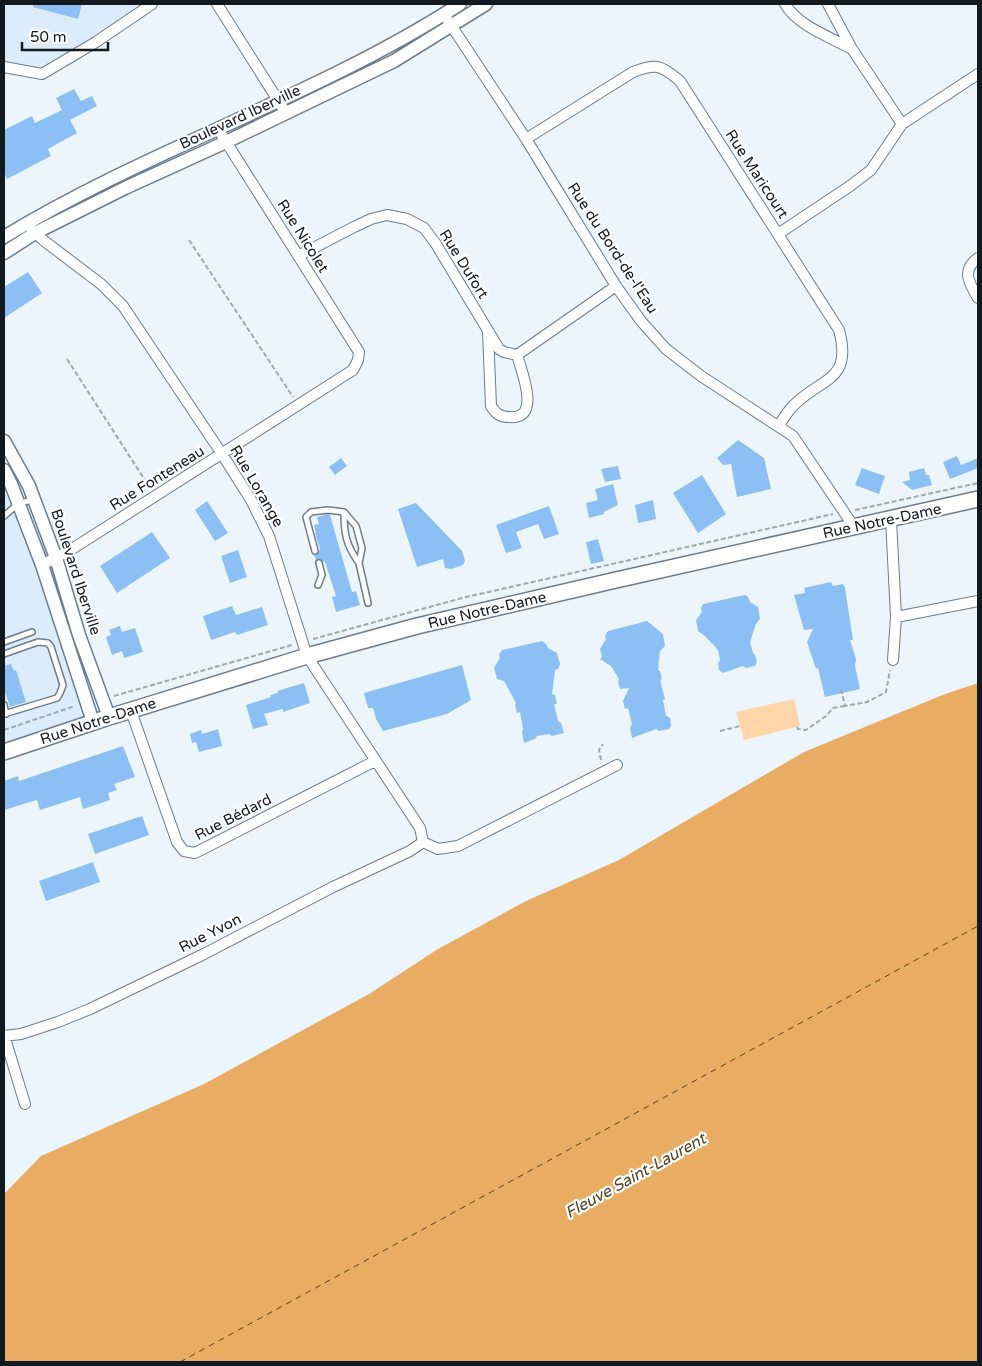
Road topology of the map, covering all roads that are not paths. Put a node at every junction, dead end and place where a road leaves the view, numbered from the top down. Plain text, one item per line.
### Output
1 (152, 4) edge
2 (218, 4) edge
3 (460, 4) edge
4 (486, 4) edge
5 (785, 4) edge
6 (828, 4) edge
7 (443, 14) junction
8 (451, 26) junction
9 (852, 49) junction
10 (4, 67) edge
11 (978, 74) edge
12 (279, 100) junction
13 (286, 113) junction
14 (902, 124) junction
15 (218, 129) junction
16 (526, 139) junction
17 (226, 142) junction
18 (31, 228) junction
19 (778, 234) junction
20 (4, 237) edge
21 (4, 254) edge
22 (298, 256) junction
23 (978, 258) edge
24 (616, 286) junction
25 (978, 298) edge
26 (488, 331) junction
27 (517, 354) junction
28 (358, 360) joint
29 (779, 425) junction
30 (4, 441) edge
31 (222, 454) junction
32 (4, 470) edge
33 (978, 499) edge
34 (34, 500) junction
35 (19, 503) junction
36 (344, 512) junction
37 (4, 516) edge
38 (891, 519) junction
39 (854, 527) junction
40 (315, 551) dead end
41 (56, 558) junction
42 (358, 563) junction
43 (318, 564) dead end
44 (42, 565) junction
45 (318, 585) dead end
46 (978, 601) edge
47 (368, 603) dead end
48 (896, 617) junction
49 (32, 632) dead end
50 (25, 634) junction
51 (4, 642) edge
52 (28, 645) junction
53 (305, 649) junction
54 (4, 654) edge
55 (892, 660) road end
56 (4, 705) edge
57 (131, 711) junction
58 (5, 714) edge
59 (109, 717) junction
60 (93, 722) junction
61 (4, 752) edge
62 (376, 761) junction
63 (617, 765) dead end
64 (424, 842) junction
65 (4, 1036) edge
66 (25, 1104) dead end

1 - 10 street
2 - 12 street
3 - 7 street, Boulevard Iberville
4 - 8 street, Boulevard Iberville
5 - 9 street
6 - 9 street
7 - 8 street, Rue du Bord-de-l'Eau
7 - 12 street, Boulevard Iberville
8 - 13 street, Boulevard Iberville
8 - 16 street, Rue du Bord-de-l'Eau
9 - 14 street
11 - 14 street
12 - 13 street
12 - 15 street, Boulevard Iberville
13 - 17 street, Boulevard Iberville
14 - 19 street
15 - 17 street, Rue Nicolet
15 - 18 street, Boulevard Iberville
16 - 19 street, Rue Maricourt
16 - 24 street, Rue du Bord-de-l'Eau
17 - 18 street, Boulevard Iberville
17 - 22 street, Rue Nicolet
18 - 20 street, Boulevard Iberville
18 - 21 street, Boulevard Iberville
18 - 31 street, Rue Lorange
19 - 29 street, Rue Maricourt
22 - 26 street, Rue Dufort
22 - 28 street, Rue Nicolet
23 - 25 street
24 - 27 street
24 - 29 street, Rue du Bord-de-l'Eau
26 - 27 street, Rue Dufort
26 - 27 street, Rue Dufort
28 - 31 street, Rue Fonteneau
29 - 39 street, Rue du Bord-de-l'Eau
30 - 34 street, Boulevard Iberville
31 - 41 street, Rue Fonteneau
31 - 53 street, Rue Lorange
32 - 35 street, Boulevard Iberville
33 - 38 main road, Rue Notre-Dame
34 - 35 lane
34 - 41 street, Boulevard Iberville
35 - 37 lane
35 - 44 street, Boulevard Iberville
36 - 40 lane
36 - 42 lane
36 - 42 lane
38 - 39 main road, Rue Notre-Dame
38 - 48 street
39 - 53 main road, Rue Notre-Dame
41 - 44 street, Rue Fonteneau
41 - 59 street, Boulevard Iberville
42 - 47 lane
43 - 45 lane
44 - 60 street, Boulevard Iberville
46 - 48 street
48 - 55 street
49 - 50 lane
50 - 51 lane
50 - 52 lane
52 - 54 lane
52 - 58 lane
53 - 57 main road, Rue Notre-Dame
53 - 62 street, Rue Lorange
56 - 58 lane
57 - 59 main road, Rue Notre-Dame
57 - 62 street, Rue Bédard
59 - 60 main road, Rue Notre-Dame
60 - 61 main road, Rue Notre-Dame
62 - 64 street, Rue Lorange
63 - 64 street
64 - 65 street, Rue Yvon
65 - 66 street

